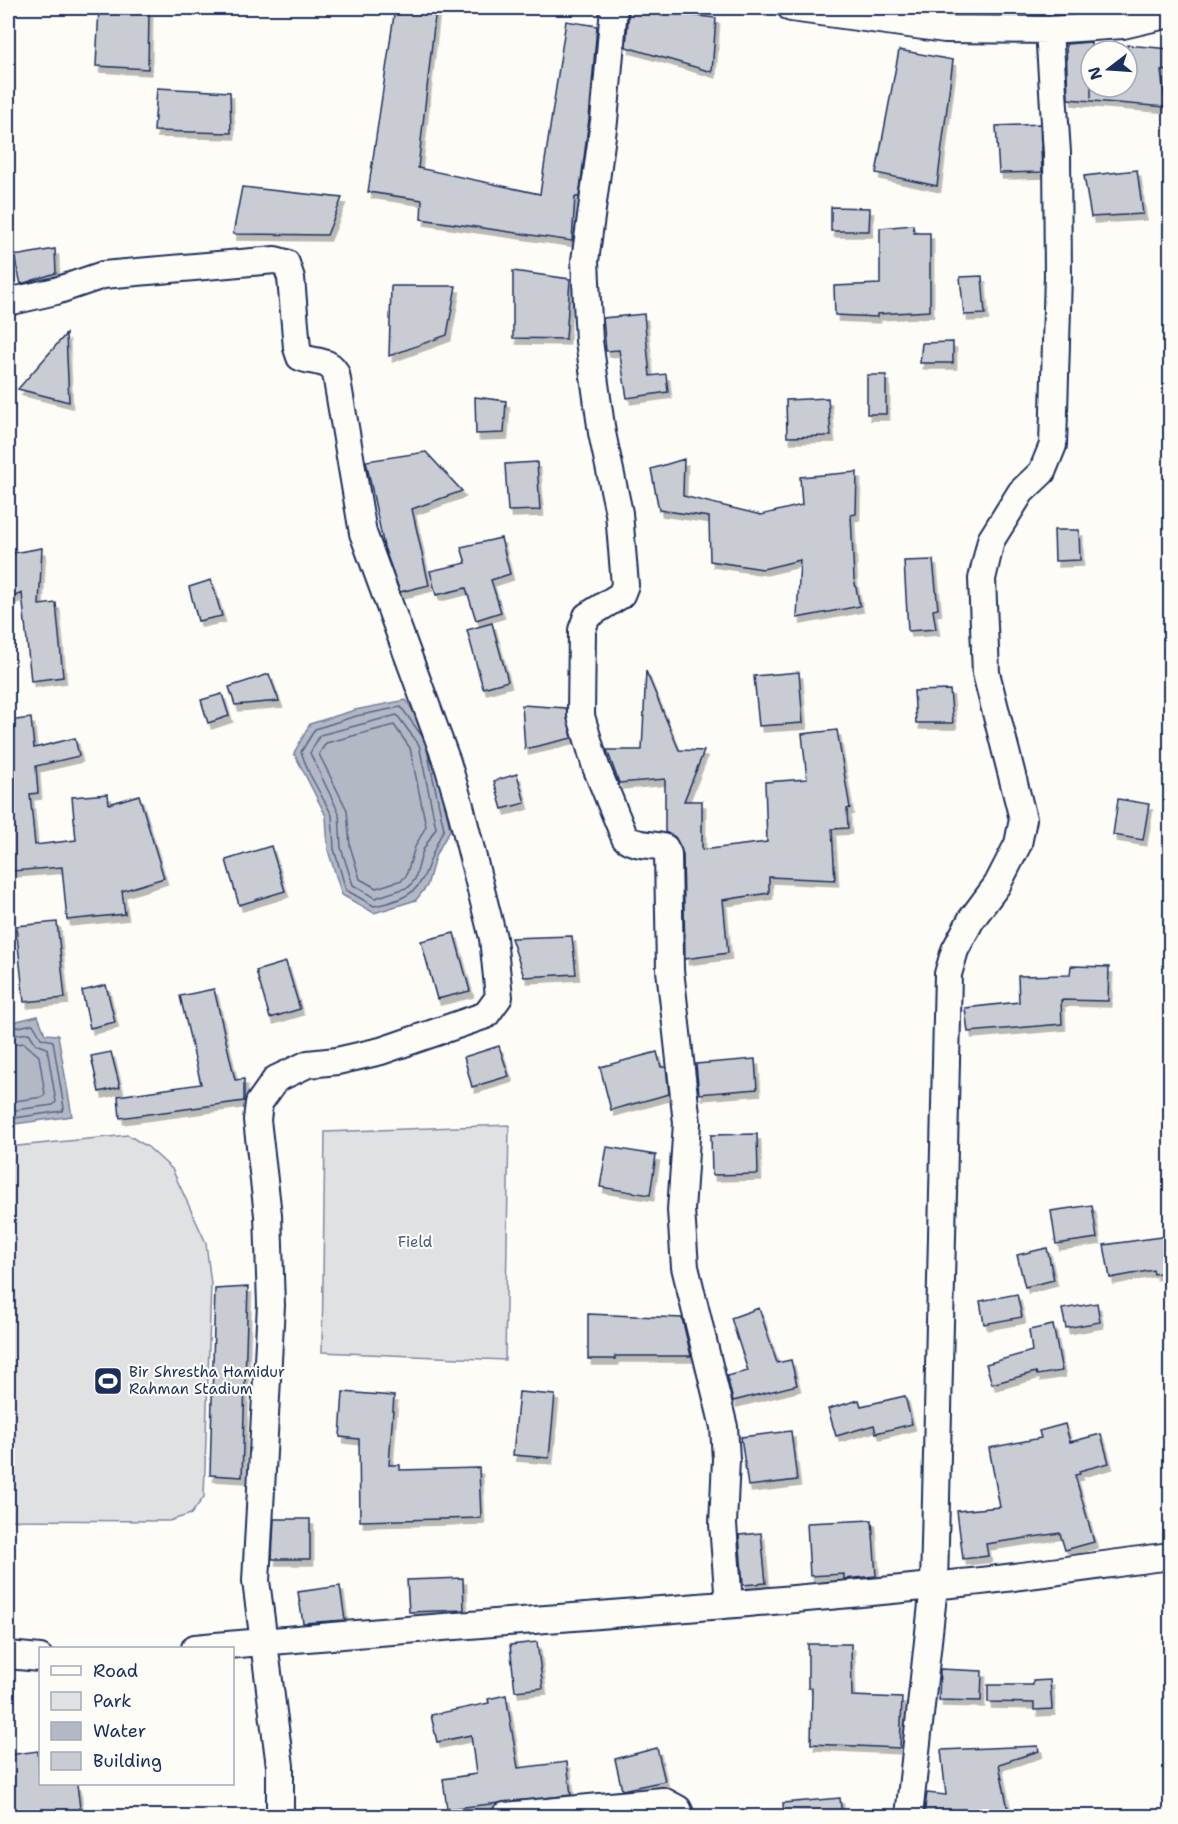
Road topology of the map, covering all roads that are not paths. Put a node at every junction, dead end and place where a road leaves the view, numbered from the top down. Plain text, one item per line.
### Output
1 (614, 8) edge
2 (791, 8) edge
3 (1170, 15) edge
4 (1049, 30) junction
5 (8, 302) edge
6 (1170, 1556) edge
7 (934, 1586) junction
8 (729, 1604) junction
9 (265, 1642) junction
10 (207, 1647) edge
11 (8, 1655) edge
12 (39, 1658) edge
13 (280, 1816) edge
14 (505, 1816) edge
15 (681, 1816) edge
16 (909, 1816) edge

1 - 8 street
2 - 4 street
3 - 4 street
4 - 7 street
5 - 9 street
6 - 7 street
7 - 8 street
7 - 16 street
8 - 9 street
9 - 10 street
9 - 13 street
11 - 12 street
14 - 15 street

